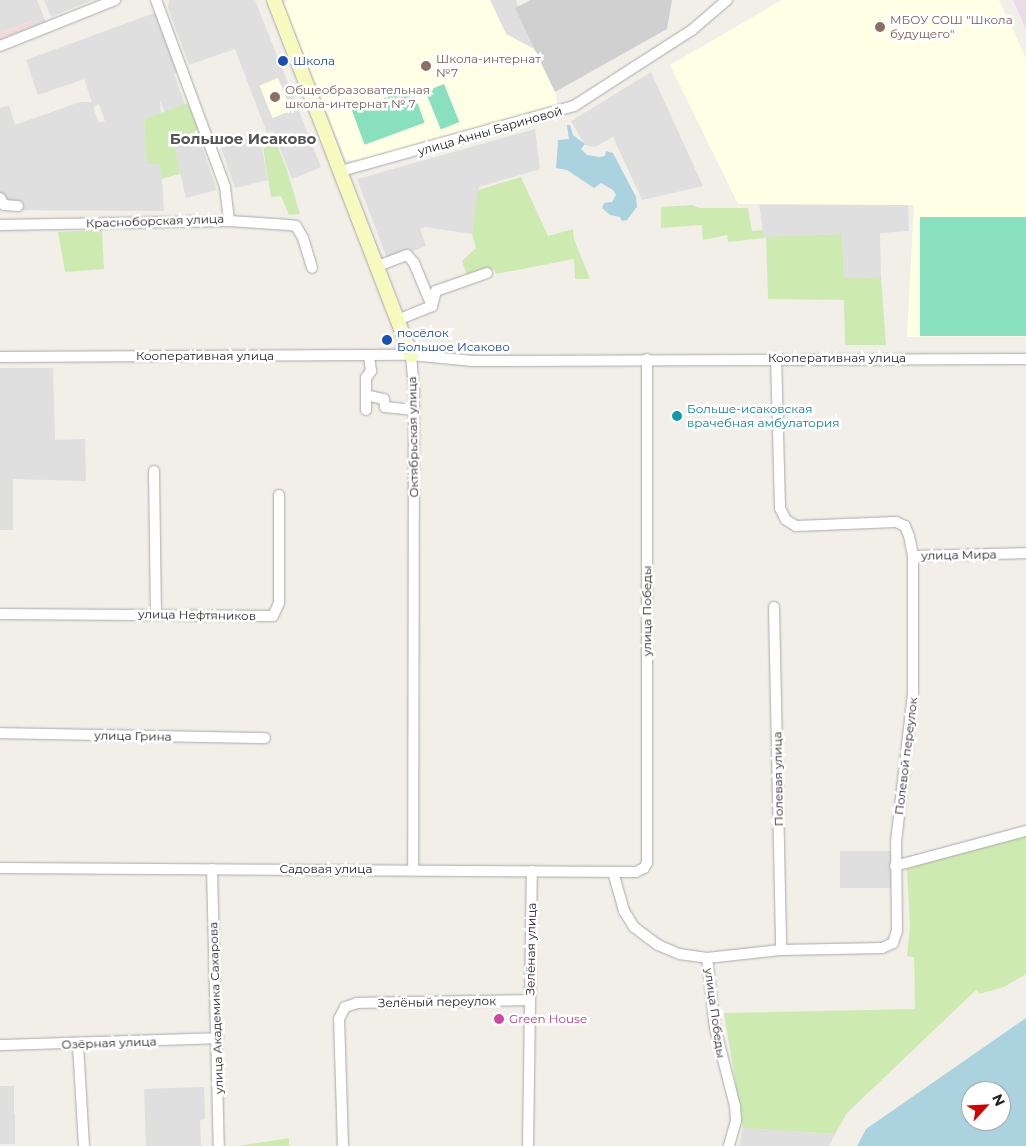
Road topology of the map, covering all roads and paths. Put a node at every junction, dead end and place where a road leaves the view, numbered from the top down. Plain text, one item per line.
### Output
1 (115, 0) edge
2 (156, 0) edge
3 (274, 0) edge
4 (728, 0) edge
5 (0, 46) edge
6 (341, 171) junction
7 (0, 198) edge
8 (18, 206) dead end
9 (229, 221) junction
10 (0, 225) edge
11 (378, 266) junction
12 (312, 268) dead end
13 (487, 273) dead end
14 (432, 306) junction
15 (399, 319) junction
16 (411, 355) junction
17 (369, 356) junction
18 (0, 357) edge
19 (776, 358) junction
20 (647, 359) junction
21 (1026, 359) edge
22 (366, 395) junction
23 (366, 410) dead end
24 (414, 410) junction
25 (154, 471) dead end
26 (279, 495) dead end
27 (1026, 553) edge
28 (913, 556) junction
29 (774, 607) dead end
30 (0, 614) edge
31 (156, 614) junction
32 (0, 733) edge
33 (265, 738) dead end
34 (1026, 831) edge
35 (647, 863) joint
36 (895, 866) junction
37 (0, 868) edge
38 (212, 869) junction
39 (413, 869) junction
40 (532, 871) junction
41 (613, 872) junction
42 (781, 950) junction
43 (708, 958) junction
44 (530, 1000) junction
45 (218, 1038) junction
46 (78, 1044) junction
47 (0, 1045) edge
48 (84, 1146) edge
49 (219, 1146) edge
50 (343, 1146) edge
51 (528, 1146) edge
52 (729, 1146) edge

1 - 5 street
2 - 9 street, Красноборская улица
3 - 6 street, Октябрьская улица
4 - 6 street, улица Анны Бариновой
6 - 11 street, Октябрьская улица
7 - 8 street
9 - 10 street, Красноборская улица
9 - 12 street
11 - 14 street
11 - 15 street, Октябрьская улица
13 - 14 street
14 - 15 street
15 - 16 street, Октябрьская улица
16 - 17 street, Кооперативная улица
16 - 20 street, Кооперативная улица
16 - 24 street, Октябрьская улица
17 - 18 street, Кооперативная улица
17 - 22 street
19 - 20 street, Кооперативная улица
19 - 21 street, Кооперативная улица
19 - 28 street, улица Мира
20 - 35 street, улица Победы
22 - 23 street
22 - 24 street
24 - 39 street, Октябрьская улица
25 - 31 street
26 - 31 street, улица Нефтяников
27 - 28 street, улица Мира
28 - 36 street, Полевой переулок
29 - 42 street, Полевая улица
30 - 31 street, улица Нефтяников
32 - 33 street, улица Грина
34 - 36 street
35 - 41 street, Садовая улица
36 - 42 street, Полевой переулок
37 - 38 street, Садовая улица
38 - 39 street, Садовая улица
38 - 45 street, улица Академика Сахарова
39 - 40 street, Садовая улица
40 - 41 street, Садовая улица
40 - 44 street, Зелёная улица
41 - 43 street, улица Победы
42 - 43 street
43 - 52 street, улица Победы
44 - 50 street, Зелёный переулок
44 - 51 street, Зелёная улица
45 - 46 street, Озёрная улица
45 - 49 street, улица Академика Сахарова
46 - 47 street, Озёрная улица
46 - 48 street

